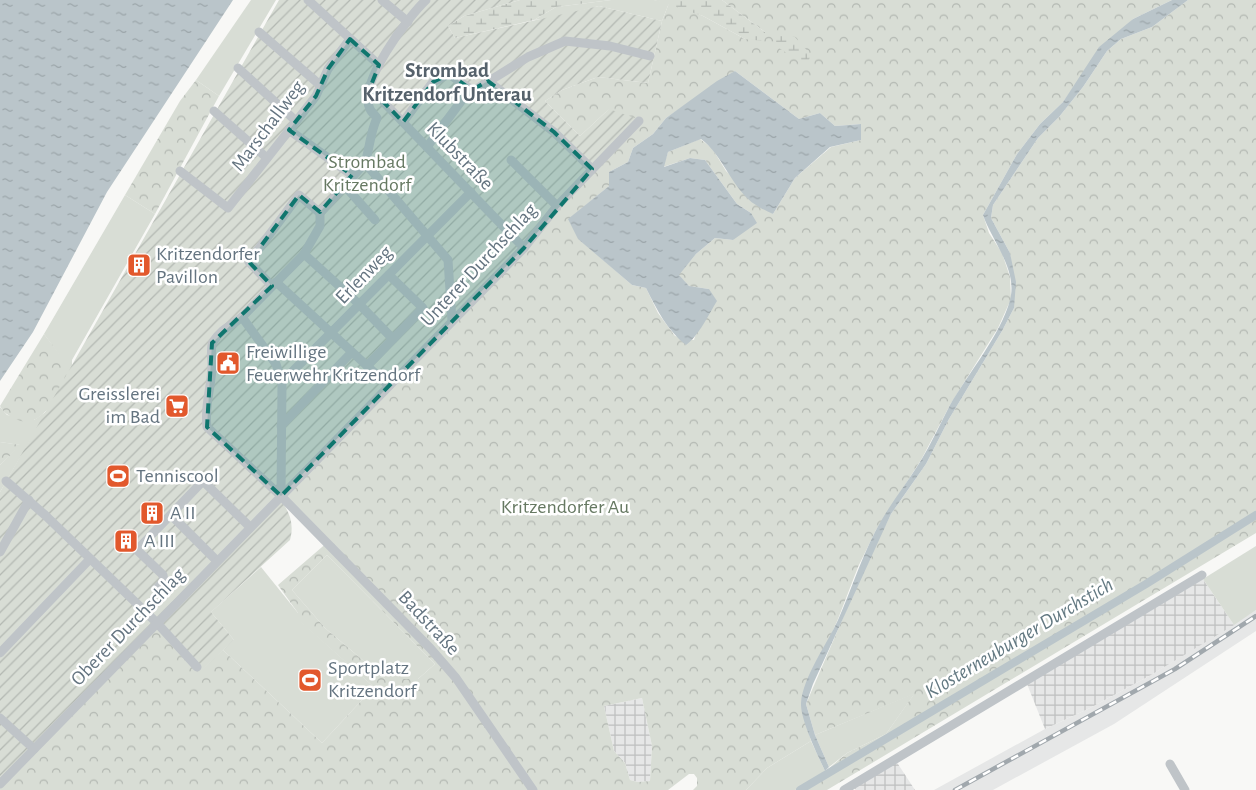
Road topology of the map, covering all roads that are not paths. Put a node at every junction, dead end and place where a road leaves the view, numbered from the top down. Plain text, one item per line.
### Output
1 (308, 0) edge
2 (382, 0) edge
3 (426, 0) edge
4 (408, 22) junction
5 (260, 32) dead end
6 (350, 40) junction
7 (650, 56) dead end
8 (378, 65) junction
9 (238, 68) dead end
10 (488, 81) junction
11 (320, 85) junction
12 (370, 88) junction
13 (472, 90) junction
14 (214, 110) dead end
15 (296, 121) junction
16 (638, 121) dead end
17 (403, 122) junction
18 (289, 130) junction
19 (427, 147) junction
20 (266, 158) junction
21 (511, 160) dead end
22 (365, 163) junction
23 (592, 168) junction
24 (180, 172) dead end
25 (352, 175) junction
26 (344, 185) junction
27 (471, 192) junction
28 (558, 206) junction
29 (320, 213) junction
30 (375, 220) dead end
31 (427, 236) junction
32 (524, 248) junction
33 (304, 254) junction
34 (388, 275) junction
35 (274, 284) junction
36 (360, 304) junction
37 (242, 317) junction
38 (452, 321) junction
39 (332, 334) junction
40 (392, 338) junction
41 (351, 353) junction
42 (367, 366) junction
43 (282, 382) junction
44 (389, 386) junction
45 (281, 426) junction
46 (6, 481) dead end
47 (281, 496) junction
48 (29, 500) junction
49 (171, 515) junction
50 (250, 527) junction
51 (0, 552) edge
52 (89, 560) junction
53 (216, 560) junction
54 (1202, 575) dead end
55 (156, 589) dead end
56 (157, 623) junction
57 (0, 653) edge
58 (197, 667) dead end
59 (0, 718) edge
60 (34, 749) junction
61 (1170, 764) dead end
62 (0, 784) edge
63 (533, 790) edge
64 (844, 790) edge
65 (1185, 790) edge

1 - 6 street
2 - 4 street
3 - 4 street
4 - 8 street
5 - 11 street
6 - 8 street
6 - 11 street, Marschallweg
7 - 10 street
8 - 12 street
9 - 15 street
10 - 13 street
10 - 23 street
11 - 15 street, Marschallweg
12 - 17 street, Klubstraße
12 - 22 street
13 - 17 street
13 - 19 street
14 - 20 street
15 - 18 street, Marschallweg
16 - 23 street, Unterer Durchschlag
17 - 19 street, Klubstraße
18 - 20 street, Marschallweg
18 - 25 street
19 - 27 street, Klubstraße
20 - 24 street, Marschallweg
21 - 28 street
22 - 25 street
22 - 31 street
23 - 28 street, Unterer Durchschlag
25 - 26 street
26 - 29 street
26 - 30 street
27 - 31 street, Erlenweg
27 - 32 street, Klubstraße
28 - 32 street, Unterer Durchschlag
29 - 33 street
29 - 35 street
31 - 34 street, Erlenweg
31 - 38 street
32 - 38 street, Unterer Durchschlag
33 - 35 street
33 - 36 street
34 - 36 street, Erlenweg
34 - 40 street
35 - 37 street
35 - 39 street
36 - 39 street, Erlenweg
36 - 40 street
37 - 43 street
37 - 47 street, Badstraße
38 - 44 street, Unterer Durchschlag
39 - 41 street
39 - 43 street, Erlenweg
40 - 42 street
41 - 42 street
41 - 45 street
42 - 44 street
43 - 45 street
44 - 47 street, Unterer Durchschlag
45 - 47 street
46 - 48 street
47 - 50 street, Oberer Durchschlag
47 - 63 street, Badstraße
48 - 51 street
48 - 52 street
49 - 50 street
49 - 53 street
49 - 55 street
50 - 53 street, Oberer Durchschlag
52 - 56 street
52 - 57 street
53 - 56 street, Oberer Durchschlag
54 - 64 street
56 - 58 street
56 - 60 street, Oberer Durchschlag
59 - 60 street
60 - 62 street, Oberer Durchschlag
61 - 65 street

